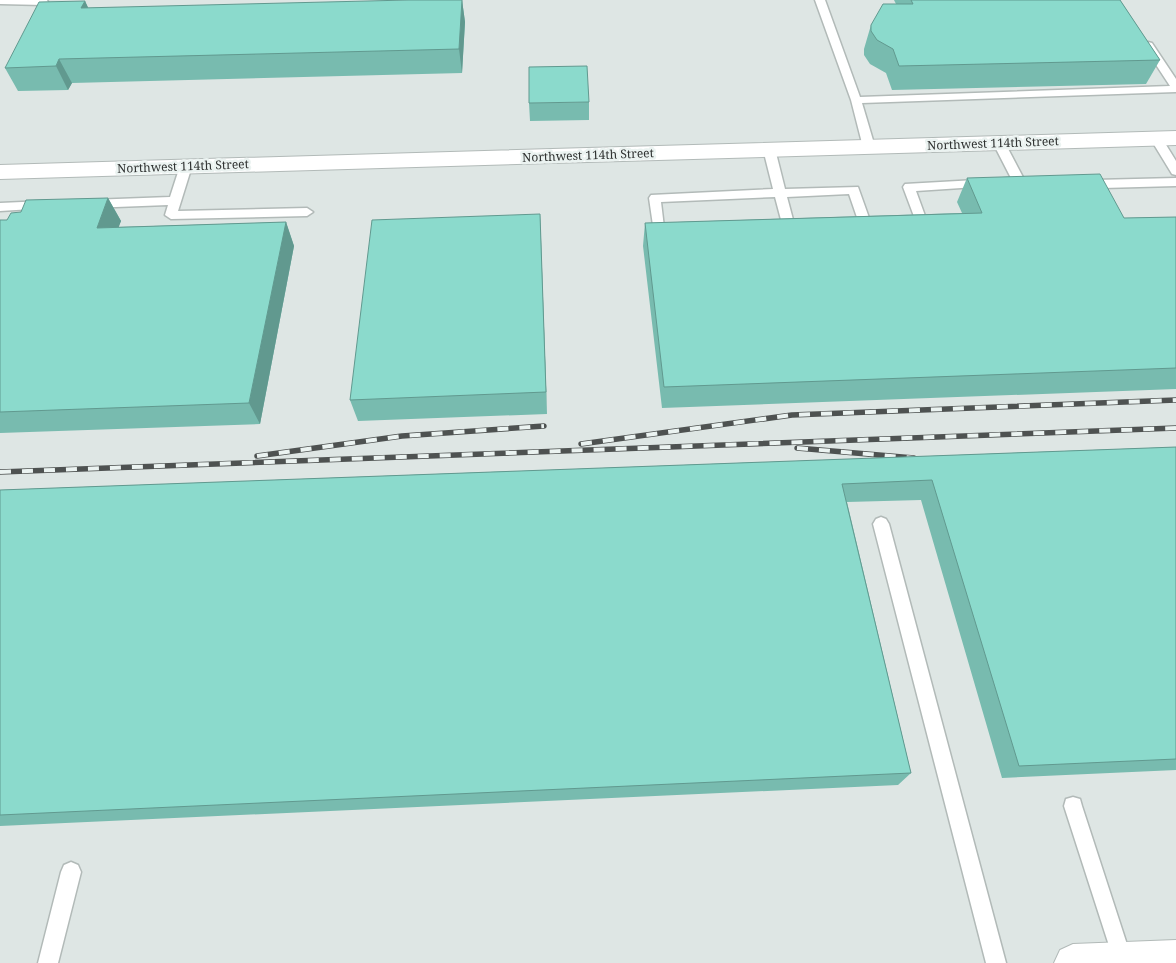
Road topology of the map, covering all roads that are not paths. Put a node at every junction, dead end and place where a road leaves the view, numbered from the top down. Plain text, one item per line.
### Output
1 (820, 0) edge
2 (0, 1) edge
3 (43, 2) edge
4 (1144, 40) edge
5 (1176, 88) edge
6 (856, 100) junction
7 (1166, 138) edge
8 (999, 143) junction
9 (869, 147) junction
10 (769, 149) junction
11 (186, 166) junction
12 (1176, 171) edge
13 (0, 172) edge
14 (1176, 182) edge
15 (781, 193) junction
16 (1102, 198) edge
17 (176, 201) junction
18 (78, 204) edge
19 (59, 205) edge
20 (0, 207) edge
21 (307, 212) dead end
22 (922, 224) edge
23 (866, 229) edge
24 (790, 231) edge
25 (659, 236) edge
26 (881, 524) dead end
27 (1073, 806) dead end
28 (71, 872) dead end
29 (1176, 958) edge
30 (1124, 961) junction
31 (48, 963) edge
32 (996, 963) edge
33 (1073, 963) edge

1 - 6 lane
2 - 3 lane
4 - 5 lane
5 - 6 lane
6 - 9 lane
7 - 8 street, Northwest 114th Street
7 - 12 lane
8 - 9 street, Northwest 114th Street
8 - 22 lane
9 - 10 street, Northwest 114th Street
10 - 11 street, Northwest 114th Street
10 - 15 lane
11 - 13 street, Northwest 114th Street
11 - 17 lane
14 - 16 lane
15 - 23 lane
15 - 24 lane
15 - 25 lane
17 - 18 lane
17 - 21 lane
19 - 20 lane
26 - 32 lane
27 - 30 lane
28 - 31 lane
29 - 30 street
30 - 33 street

